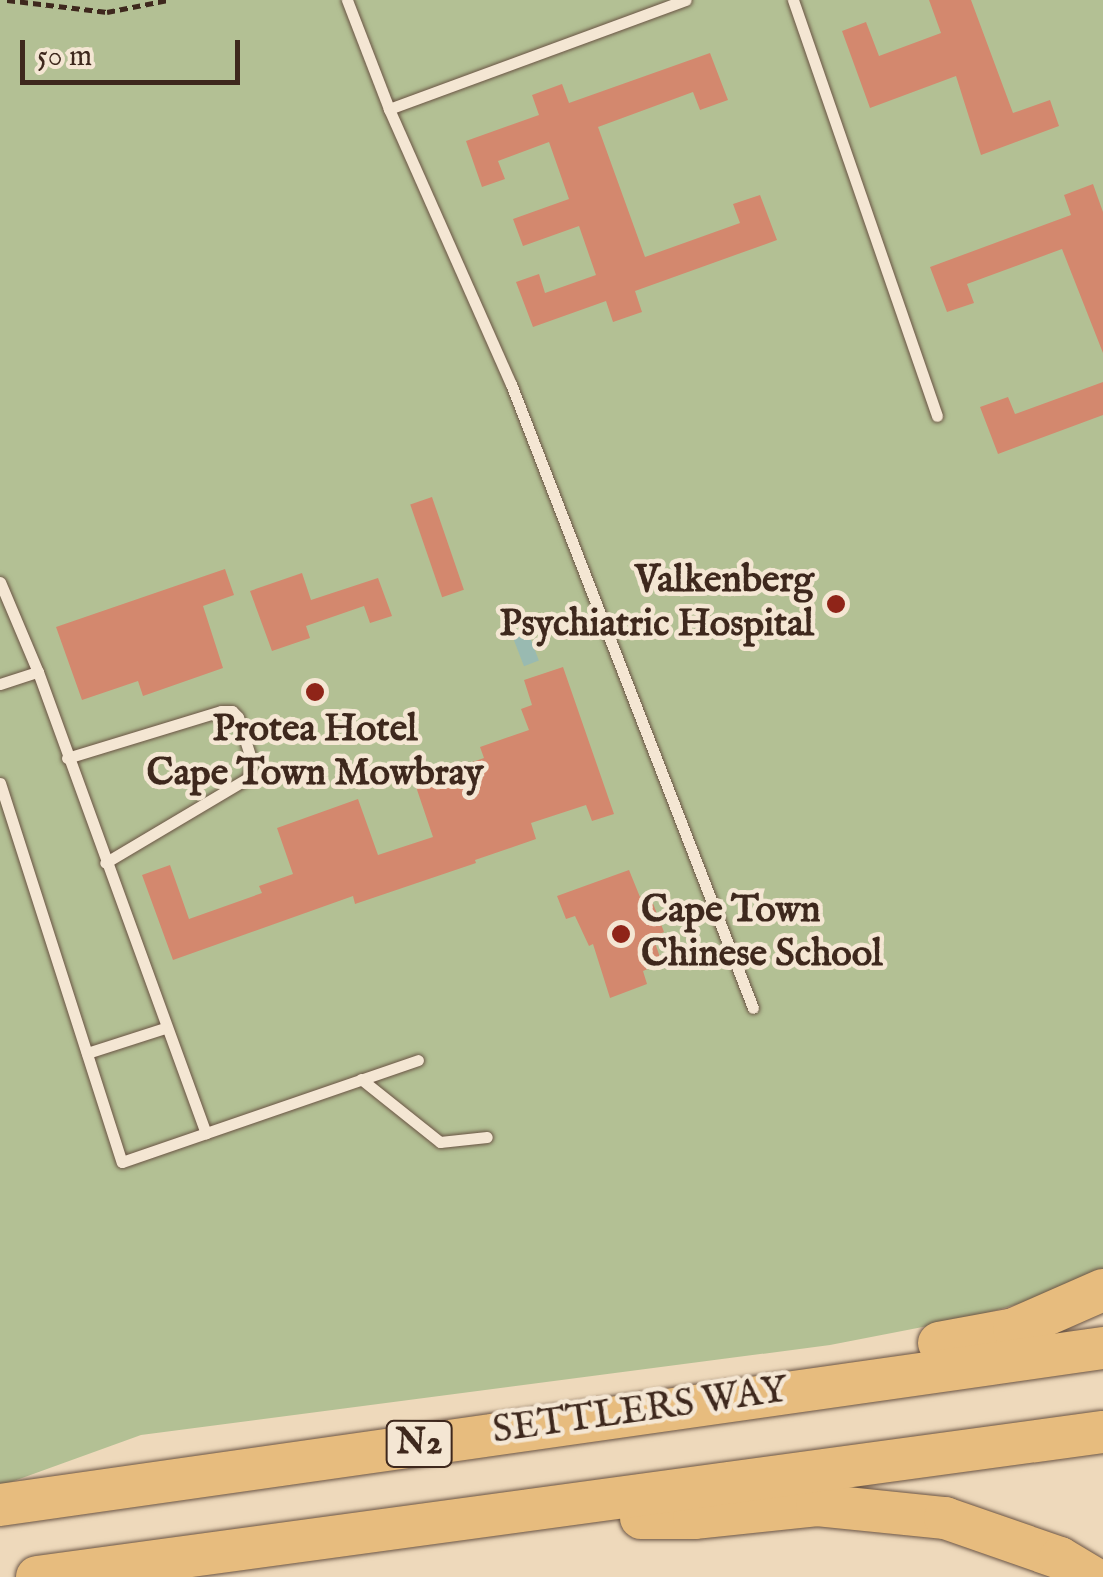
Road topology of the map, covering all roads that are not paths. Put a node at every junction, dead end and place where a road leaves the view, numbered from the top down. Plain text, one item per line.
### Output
1 (348, 0) edge
2 (686, 0) edge
3 (793, 0) edge
4 (389, 109) junction
5 (937, 416) dead end
6 (0, 582) edge
7 (38, 672) junction
8 (0, 684) edge
9 (67, 758) junction
10 (0, 783) edge
11 (105, 864) junction
12 (753, 1008) dead end
13 (165, 1028) junction
14 (87, 1053) junction
15 (418, 1060) dead end
16 (361, 1079) junction
17 (206, 1133) junction
18 (488, 1137) dead end
19 (1103, 1290) edge
20 (1103, 1348) edge
21 (838, 1383) junction
22 (1103, 1432) edge
23 (0, 1504) edge
24 (476, 1518) junction
25 (37, 1577) edge
26 (1092, 1577) edge

1 - 4 lane
2 - 4 lane
3 - 5 lane
4 - 12 lane
6 - 7 lane
7 - 8 lane
7 - 9 lane
9 - 11 lane
9 - 11 lane
10 - 14 lane
11 - 13 lane
13 - 14 lane
13 - 17 lane
14 - 17 lane
15 - 16 lane
16 - 17 lane
16 - 18 lane
19 - 21 highway
20 - 21 highway, SETTLERS WAY / N2
21 - 23 highway, SETTLERS WAY / N2
22 - 24 highway, N2
24 - 25 highway, N2
24 - 26 highway

